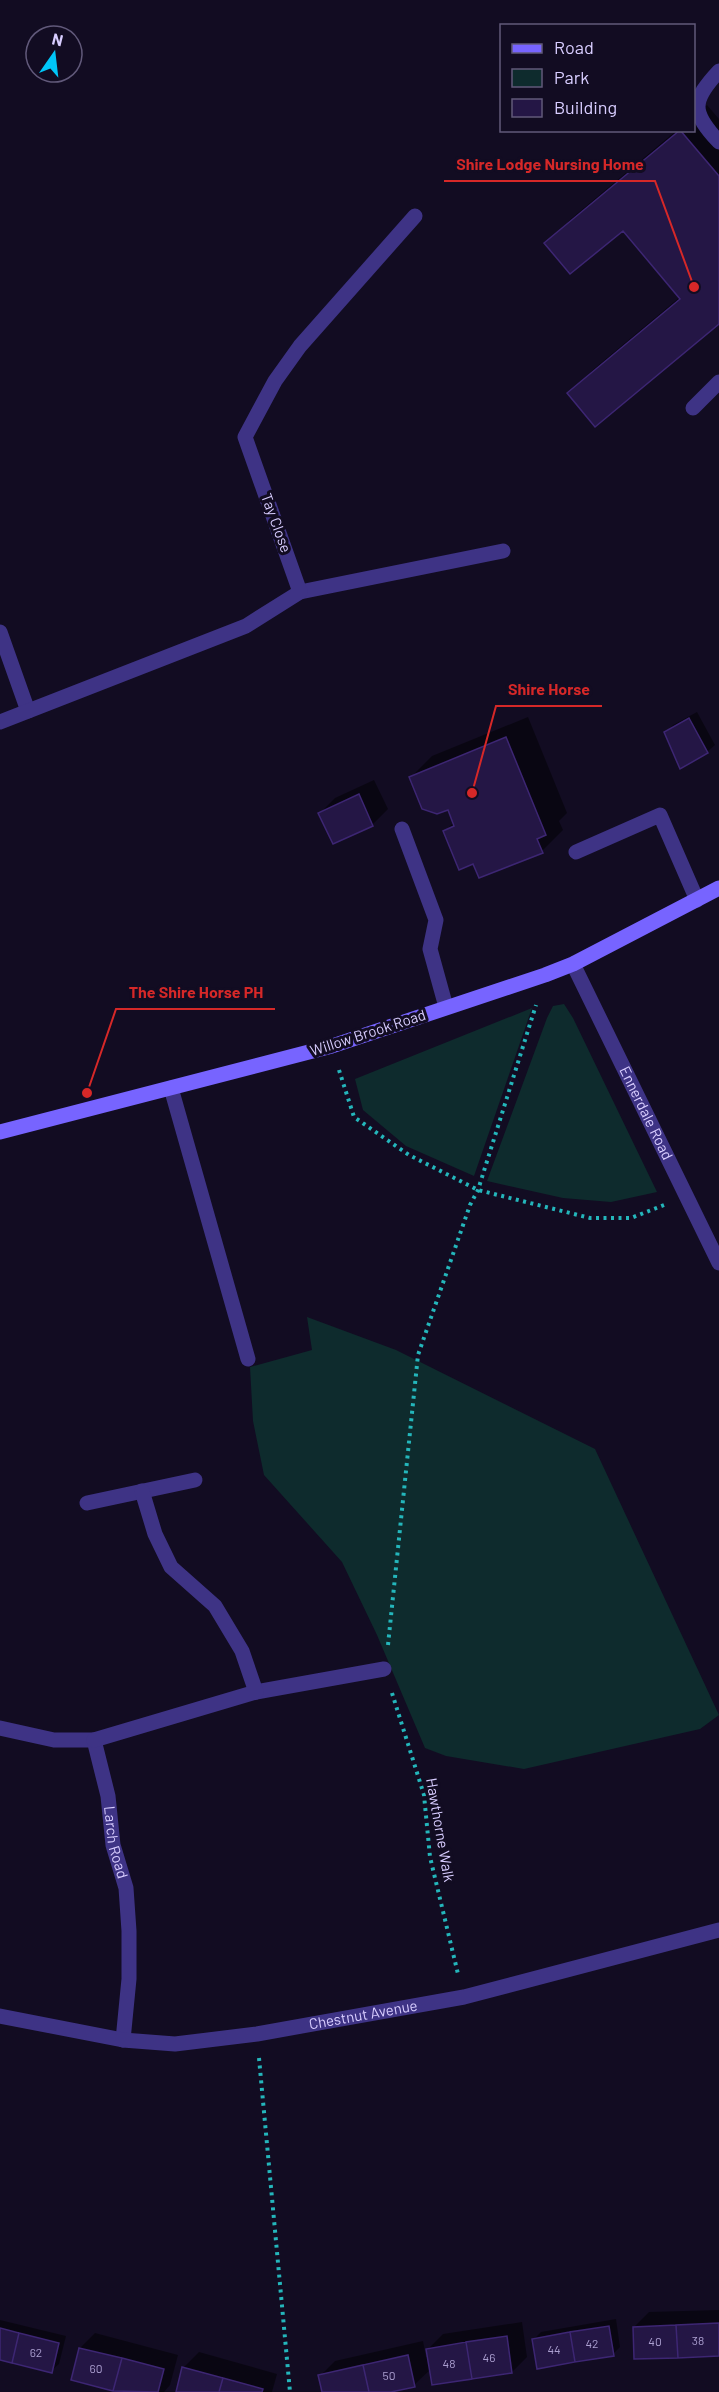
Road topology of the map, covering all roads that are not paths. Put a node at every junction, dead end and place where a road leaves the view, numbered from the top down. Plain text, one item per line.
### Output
1 (719, 70) edge
2 (719, 142) edge
3 (415, 216) dead end
4 (719, 382) edge
5 (693, 408) dead end
6 (503, 550) dead end
7 (300, 592) junction
8 (0, 632) edge
9 (28, 711) junction
10 (0, 722) edge
11 (402, 829) dead end
12 (576, 852) dead end
13 (719, 888) edge
14 (697, 900) junction
15 (573, 964) junction
16 (446, 1007) junction
17 (171, 1088) junction
18 (0, 1132) edge
19 (719, 1263) edge
20 (248, 1359) dead end
21 (195, 1480) dead end
22 (142, 1491) junction
23 (87, 1503) dead end
24 (384, 1669) road end
25 (256, 1692) junction
26 (0, 1728) edge
27 (94, 1740) junction
28 (719, 1930) edge
29 (0, 2016) edge
30 (123, 2040) junction

1 - 2 street
3 - 7 street, Tay Close
4 - 5 street
6 - 7 street
7 - 9 street
8 - 9 street
9 - 10 street
11 - 16 street
12 - 14 street
13 - 14 street, Willow Brook Road
14 - 15 street, Willow Brook Road
15 - 16 street, Willow Brook Road
15 - 19 street, Ennerdale Road
16 - 17 street, Willow Brook Road
17 - 18 street, Willow Brook Road
17 - 20 street
21 - 22 street
22 - 23 street
22 - 25 street
24 - 25 street
25 - 27 street
26 - 27 street
27 - 30 street, Larch Road
28 - 30 street, Chestnut Avenue
29 - 30 street, Chestnut Avenue

